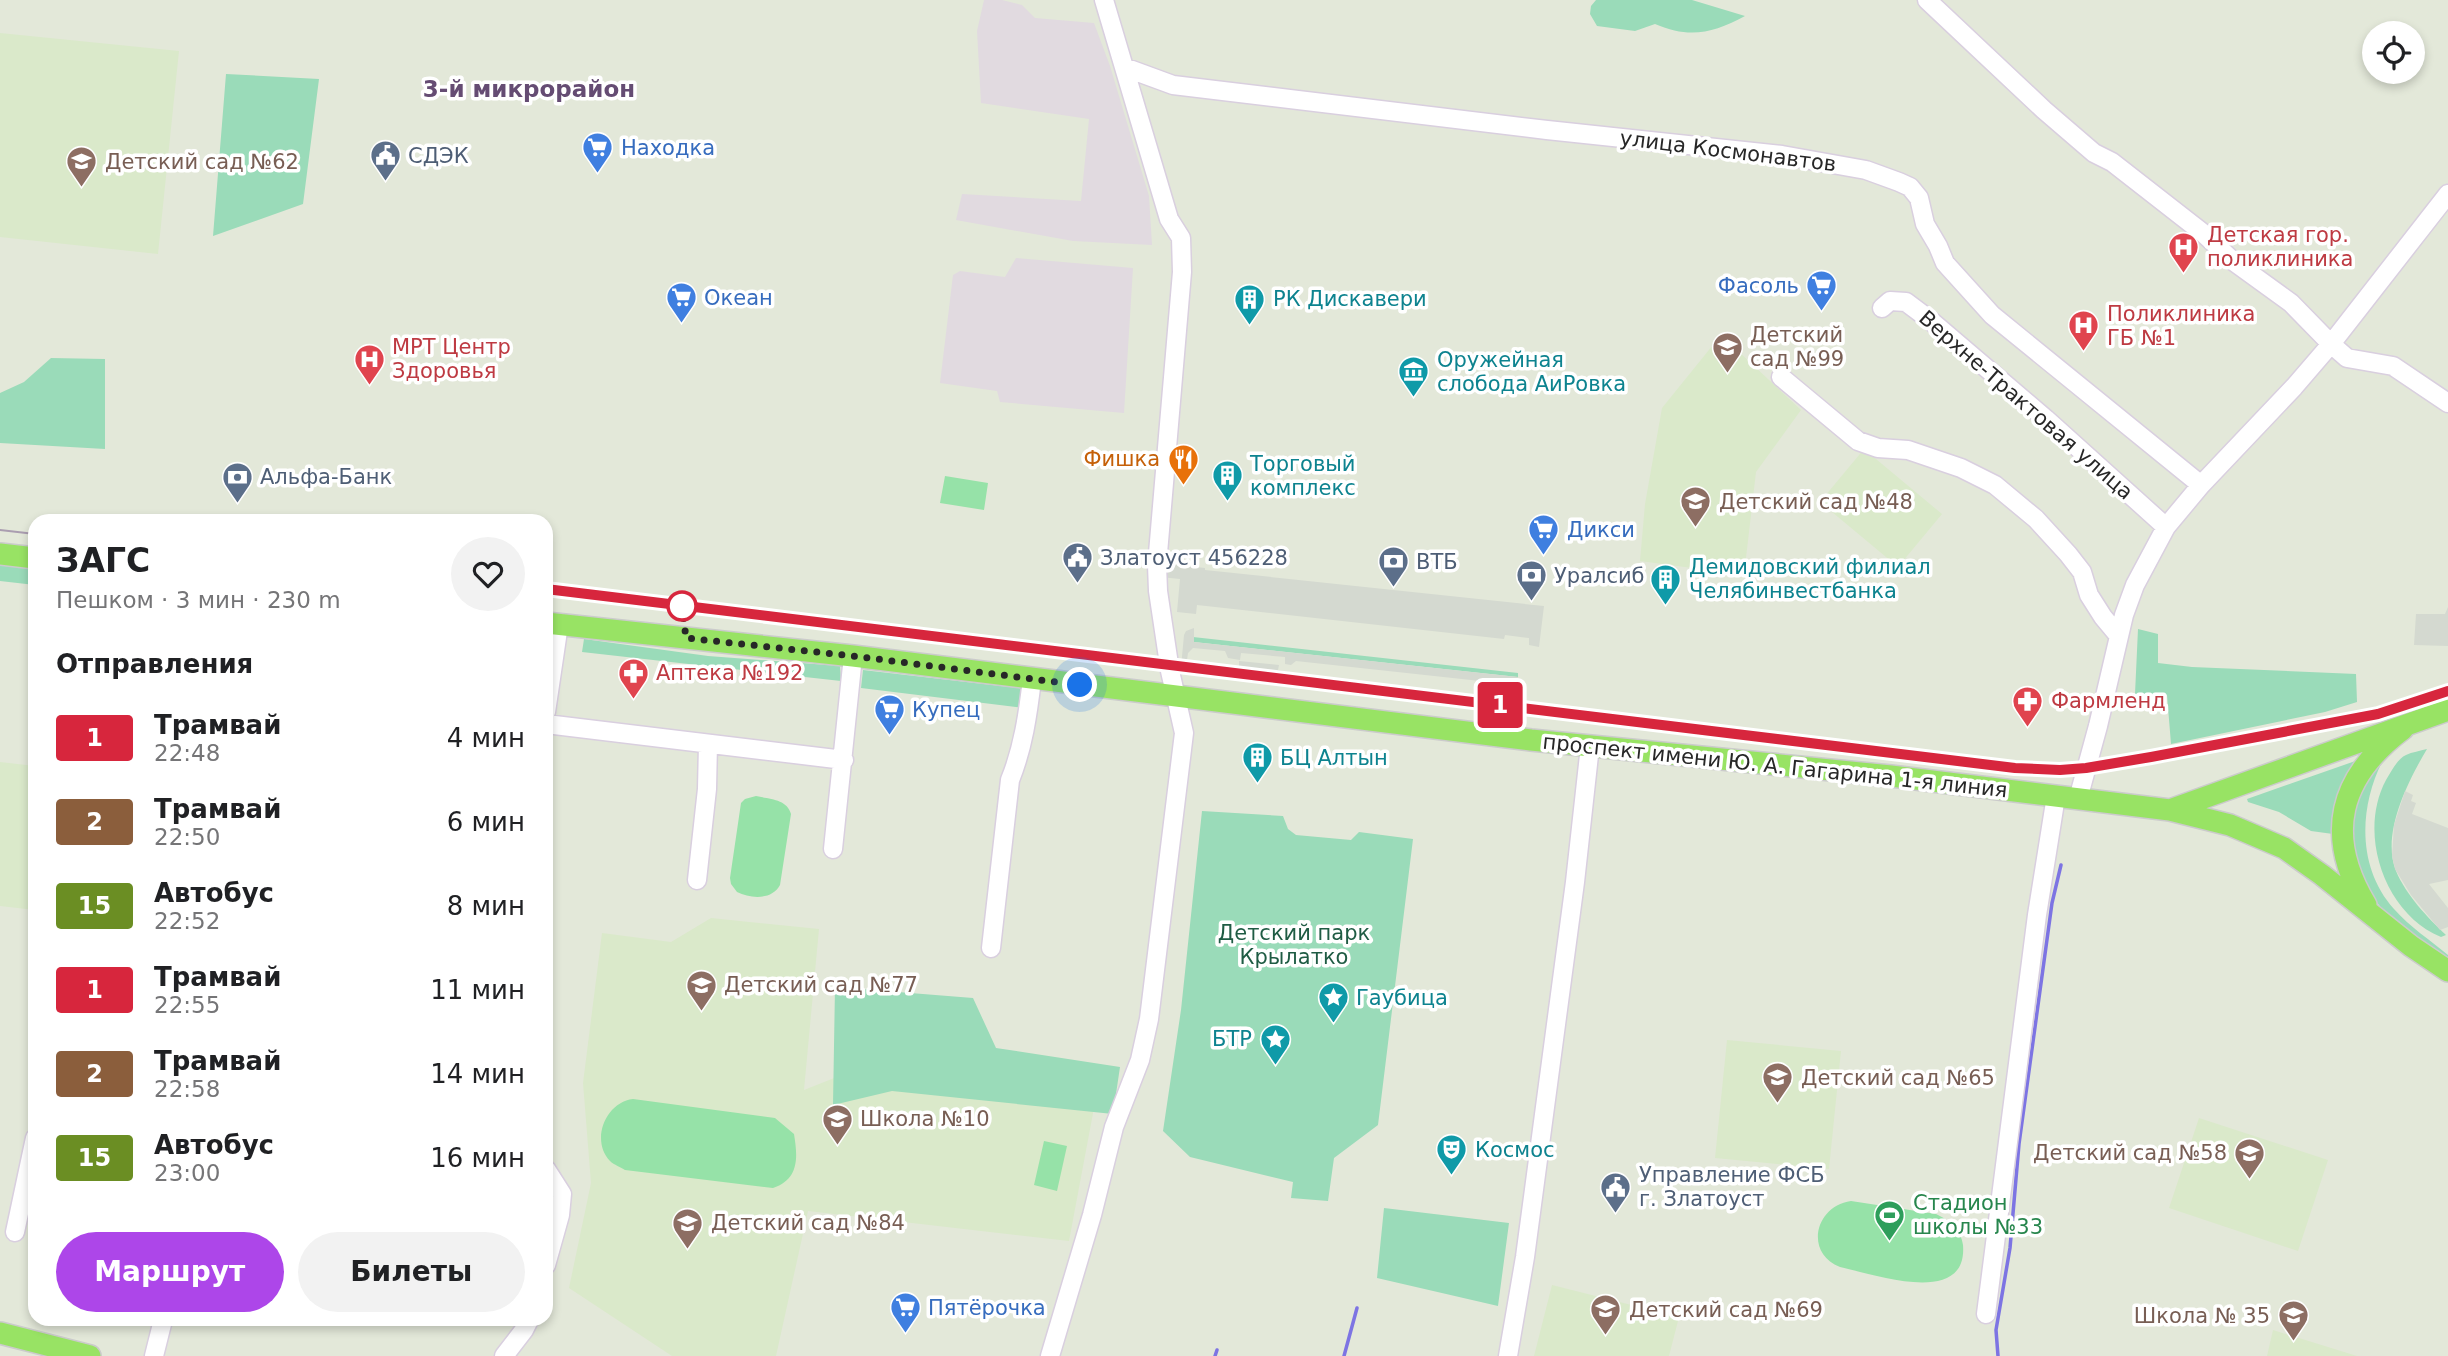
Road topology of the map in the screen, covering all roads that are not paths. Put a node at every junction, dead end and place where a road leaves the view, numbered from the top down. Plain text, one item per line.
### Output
1 (1104, 0) edge
2 (1927, 0) edge
3 (1124, 67) junction
4 (2448, 194) edge
5 (1882, 308) dead end
6 (2331, 344) junction
7 (1781, 377) dead end
8 (2448, 403) edge
9 (2201, 485) junction
10 (2166, 527) junction
11 (0, 554) edge
12 (28, 557) edge
13 (553, 623) edge
14 (2118, 635) junction
15 (853, 656) junction
16 (1032, 679) junction
17 (1177, 697) junction
18 (2448, 710) edge
19 (2414, 722) junction
20 (553, 724) edge
21 (708, 744) junction
22 (1590, 746) junction
23 (844, 760) junction
24 (2056, 796) junction
25 (2078, 799) junction
26 (2170, 810) junction
27 (833, 849) dead end
28 (697, 880) dead end
29 (2372, 914) junction
30 (991, 948) dead end
31 (2448, 971) edge
32 (28, 1171) edge
33 (553, 1180) edge
34 (15, 1232) dead end
35 (553, 1242) edge
36 (1986, 1314) dead end
37 (162, 1326) edge
38 (525, 1326) edge
39 (0, 1333) edge
40 (90, 1356) edge
41 (154, 1356) edge
42 (503, 1356) edge
43 (1050, 1356) edge
44 (1508, 1356) edge

1 - 3 street
2 - 6 street
3 - 9 street, улица Космонавтов
3 - 17 street
4 - 6 street
5 - 10 street, Верхне-Трактовая улица
6 - 8 street
6 - 9 street
7 - 14 street
9 - 10 street
10 - 14 street
11 - 12 main road
13 - 15 main road, проспект имени Ю. А. Гагарина 1-я линия
14 - 25 street
15 - 16 main road, проспект имени Ю. А. Гагарина 1-я линия
15 - 23 street
16 - 17 main road, проспект имени Ю. А. Гагарина 1-я линия
16 - 30 street
17 - 22 main road, проспект имени Ю. А. Гагарина 1-я линия
17 - 43 street
18 - 19 main road
19 - 26 main road
19 - 29 main road
20 - 21 street
21 - 23 street
21 - 28 street
22 - 24 main road, проспект имени Ю. А. Гагарина 1-я линия
22 - 44 street
23 - 27 street
24 - 25 main road, проспект имени Ю. А. Гагарина 1-я линия
24 - 36 street
25 - 26 main road, проспект имени Ю. А. Гагарина 1-я линия
26 - 29 main road, проспект имени Ю. А. Гагарина 1-я линия
29 - 31 main road, проспект имени Ю. А. Гагарина 1-я линия
32 - 34 street
33 - 35 street
37 - 41 street
38 - 42 street
39 - 40 main road

